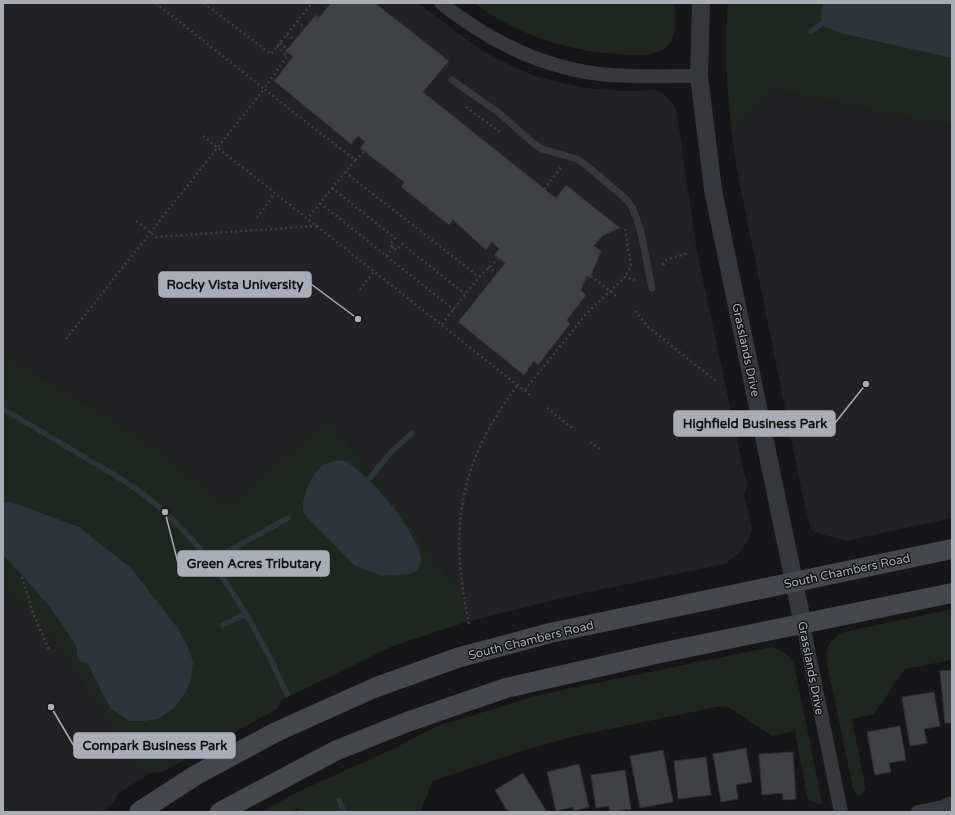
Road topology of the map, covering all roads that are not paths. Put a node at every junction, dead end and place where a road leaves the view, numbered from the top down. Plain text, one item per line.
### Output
1 (441, 3) edge
2 (701, 3) edge
3 (699, 76) junction
4 (452, 80) dead end
5 (652, 288) dead end
6 (952, 548) edge
7 (794, 583) junction
8 (952, 593) edge
9 (803, 625) junction
10 (952, 803) edge
11 (139, 812) edge
12 (220, 812) edge
13 (841, 812) edge
14 (918, 812) edge

1 - 3 street
2 - 3 street, Grasslands Drive
3 - 7 street, Grasslands Drive
4 - 5 lane
6 - 7 main road, South Chambers Road
7 - 9 street, Grasslands Drive
7 - 11 main road, South Chambers Road
8 - 9 main road
9 - 12 main road
9 - 13 street, Grasslands Drive
10 - 14 street

